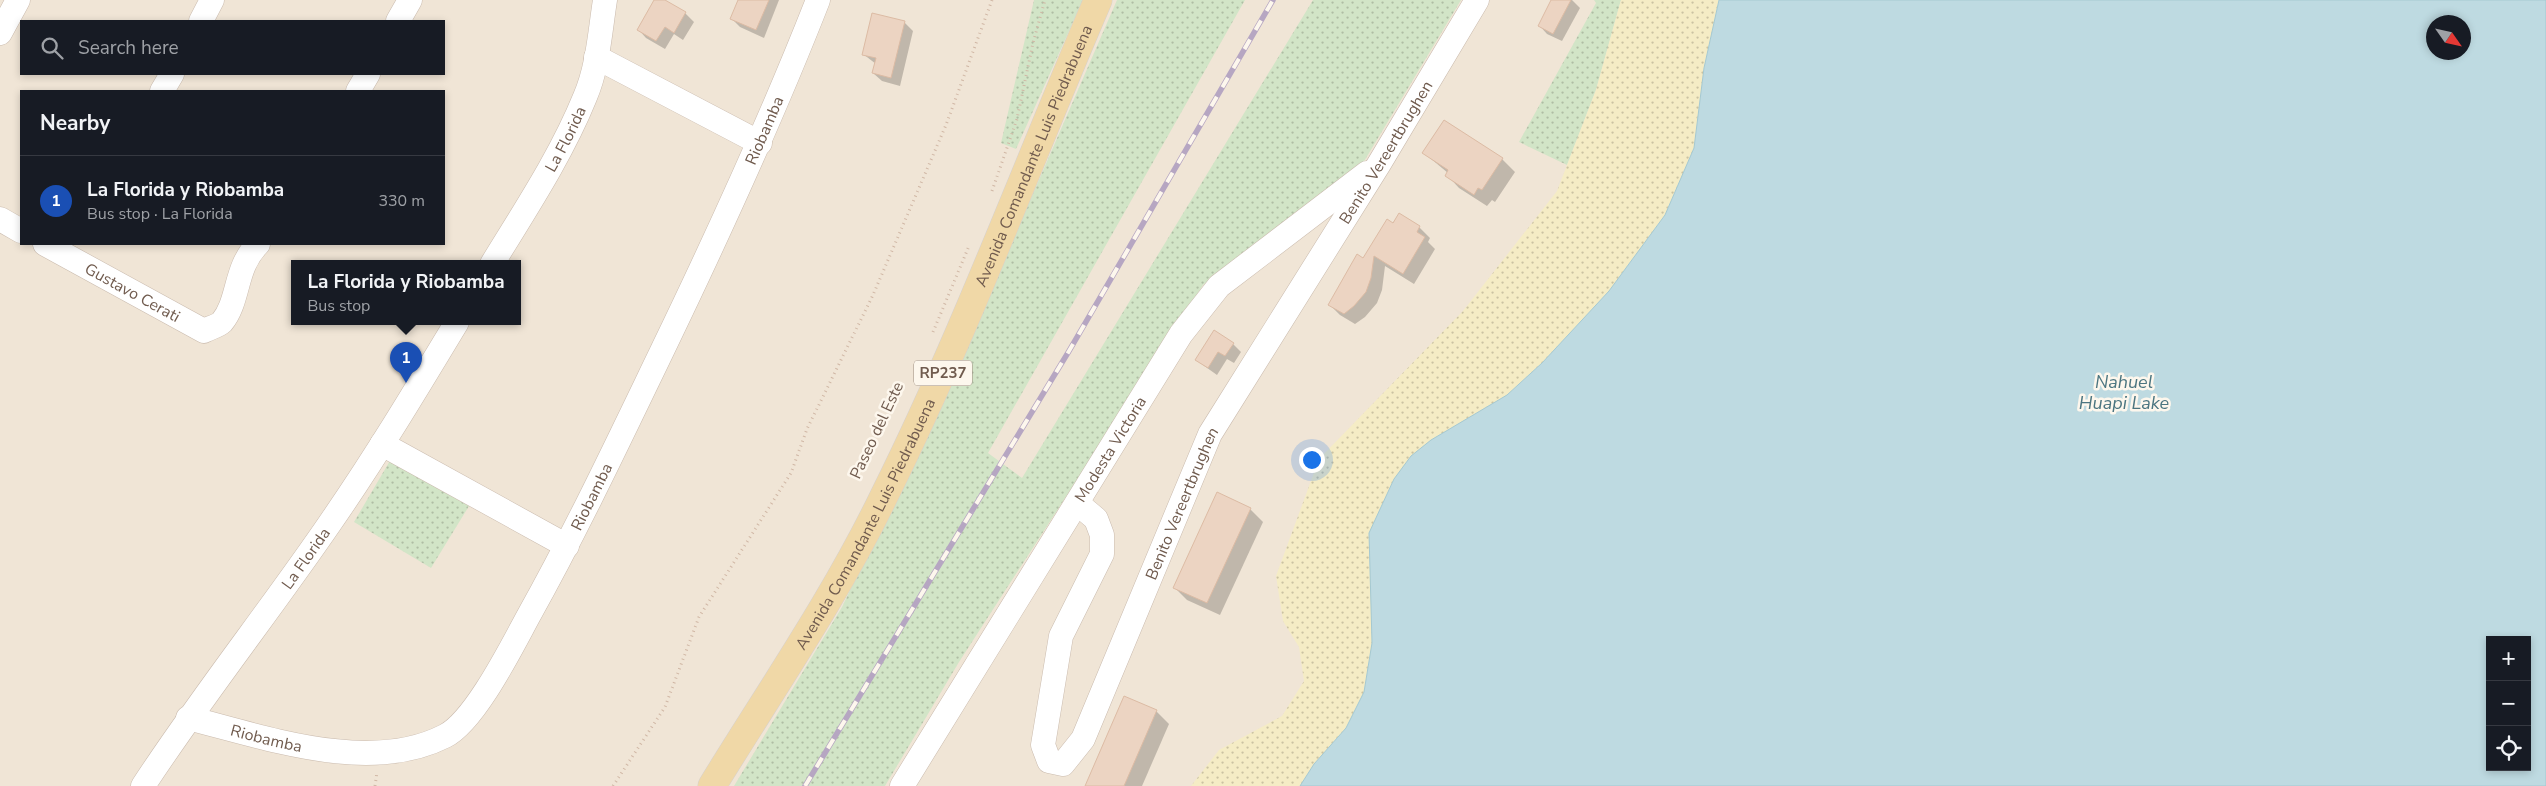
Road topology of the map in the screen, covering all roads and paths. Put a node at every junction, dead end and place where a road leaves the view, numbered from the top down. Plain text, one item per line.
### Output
1 (18, 0) edge
2 (212, 0) edge
3 (410, 0) edge
4 (605, 0) edge
5 (818, 0) edge
6 (992, 0) edge
7 (1045, 0) edge
8 (1098, 0) edge
9 (1477, 0) edge
10 (202, 20) edge
11 (399, 20) edge
12 (0, 33) edge
13 (596, 57) junction
14 (171, 75) edge
15 (367, 75) edge
16 (163, 90) edge
17 (359, 90) edge
18 (760, 143) junction
19 (1379, 164) junction
20 (989, 197) dead end
21 (0, 219) edge
22 (20, 230) edge
23 (971, 241) dead end
24 (49, 245) edge
25 (257, 245) edge
26 (74, 251) edge
27 (494, 260) edge
28 (455, 325) edge
29 (930, 340) dead end
30 (382, 444) junction
31 (1077, 503) junction
32 (567, 546) junction
33 (188, 718) junction
34 (143, 786) edge
35 (613, 786) edge
36 (712, 786) edge
37 (902, 786) edge

1 - 12 street
2 - 10 street
3 - 11 street
4 - 13 street, La Florida
5 - 18 street, Riobamba
6 - 35 path
7 - 20 path
8 - 36 main road, Avenida Comandante Luis Piedrabuena / RP237
9 - 19 street, Benito Vereertbrughen
13 - 18 street
13 - 27 street, La Florida
14 - 16 street
15 - 17 street
18 - 32 street, Riobamba
19 - 31 street, Modesta Victoria
19 - 31 street, Benito Vereertbrughen
21 - 22 street
23 - 29 path
24 - 26 street, Gustavo Cerati
25 - 26 street, Gustavo Cerati
28 - 30 street, La Florida
30 - 32 street
30 - 33 street, La Florida
31 - 37 street, Modesta Victoria
32 - 33 street, Riobamba
33 - 34 street, La Florida

